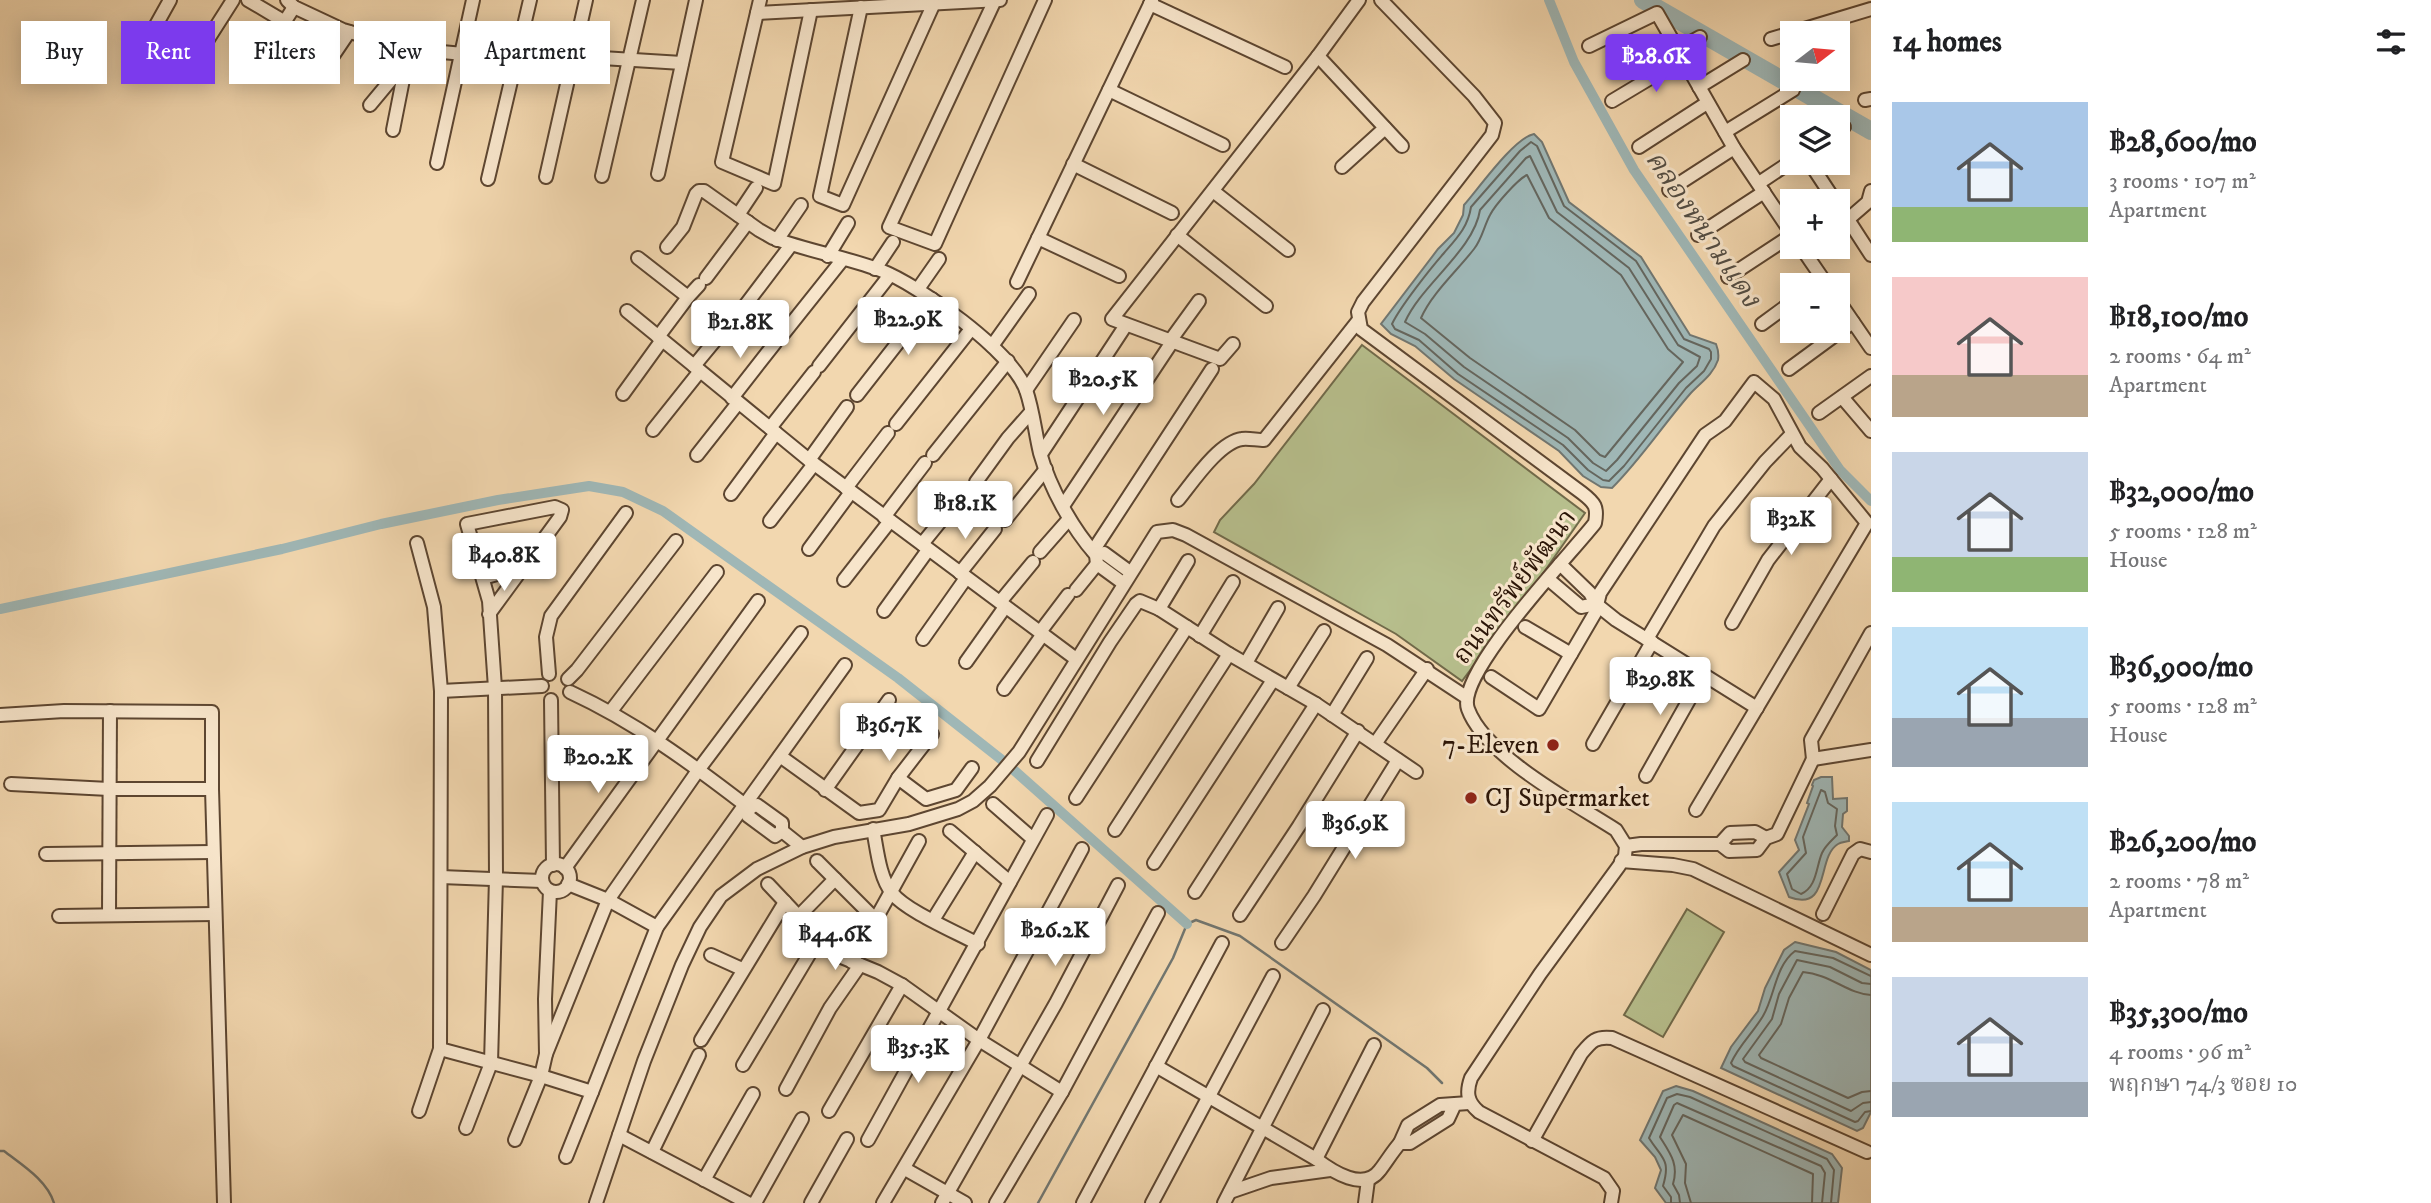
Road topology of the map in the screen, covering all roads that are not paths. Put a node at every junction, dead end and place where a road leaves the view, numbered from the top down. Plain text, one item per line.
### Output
1 (170, 0) edge
2 (233, 0) edge
3 (248, 0) edge
4 (473, 0) edge
5 (530, 0) edge
6 (586, 0) edge
7 (643, 0) edge
8 (696, 0) edge
9 (998, 0) edge
10 (1045, 0) edge
11 (1359, 0) edge
12 (1381, 0) edge
13 (964, 1) edge
14 (1151, 2) edge
15 (291, 3) edge
16 (896, 3) edge
17 (934, 3) junction
18 (827, 5) edge
19 (758, 6) edge
20 (861, 7) junction
21 (1871, 9) edge
22 (811, 10) junction
23 (158, 21) edge
24 (283, 21) edge
25 (285, 21) edge
26 (468, 21) edge
27 (525, 21) edge
28 (581, 21) edge
29 (215, 28) edge
30 (349, 32) junction
31 (354, 34) edge
32 (1700, 37) dead end
33 (1771, 39) dead end
34 (340, 45) edge
35 (1589, 46) dead end
36 (1680, 54) junction
37 (1318, 56) junction
38 (460, 59) edge
39 (610, 59) edge
40 (629, 60) junction
41 (1743, 60) dead end
42 (682, 63) junction
43 (1285, 67) dead end
44 (386, 84) edge
45 (402, 84) edge
46 (510, 84) edge
47 (566, 84) edge
48 (1699, 87) junction
49 (1108, 90) junction
50 (1791, 91) edge
51 (1612, 101) dead end
52 (1707, 103) junction
53 (370, 105) dead end
54 (1385, 128) junction
55 (393, 130) dead end
56 (1725, 132) junction
57 (1223, 145) dead end
58 (1402, 146) dead end
59 (1639, 146) dead end
60 (1734, 148) junction
61 (438, 163) dead end
62 (1073, 164) junction
63 (1342, 167) dead end
64 (1780, 171) edge
65 (658, 174) dead end
66 (602, 176) dead end
67 (546, 177) dead end
68 (488, 179) dead end
69 (1761, 187) junction
70 (756, 188) dead end
71 (1669, 190) dead end
72 (1213, 191) junction
73 (1870, 199) edge
74 (801, 205) dead end
75 (1172, 212) dead end
76 (1780, 216) edge
77 (743, 218) junction
78 (1850, 218) edge
79 (848, 223) dead end
80 (1850, 232) edge
81 (1177, 234) junction
82 (1698, 235) dead end
83 (1038, 238) junction
84 (777, 240) junction
85 (893, 242) dead end
86 (1780, 243) edge
87 (792, 245) junction
88 (667, 247) dead end
89 (1288, 250) dead end
90 (1871, 255) edge
91 (828, 256) junction
92 (638, 258) dead end
93 (939, 259) dead end
94 (843, 260) junction
95 (875, 269) junction
96 (890, 275) junction
97 (1119, 276) dead end
98 (1728, 277) dead end
99 (1017, 282) dead end
100 (918, 289) junction
101 (1029, 294) dead end
102 (688, 297) junction
103 (932, 299) junction
104 (1199, 301) dead end
105 (1266, 306) dead end
106 (626, 311) dead end
107 (1780, 311) edge
108 (1850, 318) edge
109 (1074, 320) dead end
110 (1358, 321) junction
111 (1853, 322) junction
112 (1762, 324) dead end
113 (1124, 328) dead end
114 (971, 329) junction
115 (660, 338) junction
116 (1170, 343) junction
117 (1233, 344) dead end
118 (992, 346) junction
119 (1871, 348) edge
120 (1008, 361) junction
121 (697, 368) junction
122 (1212, 369) dead end
123 (1788, 369) dead end
124 (1871, 376) edge
125 (1026, 390) junction
126 (623, 394) dead end
127 (858, 395) dead end
128 (1842, 397) junction
129 (735, 400) junction
130 (847, 407) dead end
131 (1031, 412) junction
132 (1819, 413) dead end
133 (653, 430) dead end
134 (773, 430) junction
135 (1871, 431) edge
136 (1792, 434) junction
137 (697, 454) dead end
138 (1041, 454) junction
139 (812, 462) junction
140 (1046, 469) junction
141 (1831, 479) junction
142 (976, 482) dead end
143 (848, 490) junction
144 (731, 494) dead end
145 (961, 496) dead end
146 (1178, 500) dead end
147 (1063, 506) junction
148 (626, 513) dead end
149 (887, 519) junction
150 (1069, 519) junction
151 (770, 522) dead end
152 (676, 541) dead end
153 (417, 543) dead end
154 (925, 547) junction
155 (809, 549) dead end
156 (1095, 556) junction
157 (1188, 561) dead end
158 (1560, 564) junction
159 (525, 566) junction
160 (717, 572) dead end
161 (963, 576) junction
162 (1127, 577) junction
163 (483, 578) junction
164 (1548, 579) junction
165 (844, 580) dead end
166 (1233, 582) dead end
167 (758, 601) dead end
168 (1002, 604) junction
169 (1596, 604) junction
170 (1278, 608) dead end
171 (1159, 609) junction
172 (884, 611) dead end
173 (489, 614) junction
174 (1732, 624) dead end
175 (1187, 627) junction
176 (1525, 627) dead end
177 (1324, 631) dead end
178 (801, 633) dead end
179 (1042, 633) junction
180 (1871, 633) edge
181 (1200, 636) junction
182 (923, 639) dead end
183 (1650, 641) junction
184 (1230, 654) junction
185 (1571, 654) junction
186 (1367, 658) dead end
187 (1076, 659) junction
188 (966, 662) dead end
189 (1245, 663) junction
190 (845, 665) dead end
191 (1427, 669) junction
192 (550, 674) junction
193 (1703, 675) junction
194 (1491, 677) dead end
195 (1273, 680) junction
196 (569, 685) junction
197 (542, 686) junction
198 (495, 688) junction
199 (1288, 688) junction
200 (1004, 689) dead end
201 (441, 691) junction
202 (1466, 697) junction
203 (551, 700) junction
204 (889, 700) dead end
205 (1316, 704) junction
206 (1757, 708) junction
207 (110, 711) junction
208 (611, 711) junction
209 (0, 715) edge
210 (1332, 715) junction
211 (1358, 732) junction
212 (932, 734) dead end
213 (658, 741) junction
214 (1375, 744) junction
215 (1593, 744) dead end
216 (1871, 750) edge
217 (779, 755) junction
218 (1813, 759) junction
219 (1398, 760) junction
220 (1037, 761) dead end
221 (972, 768) dead end
222 (698, 769) junction
223 (1416, 772) dead end
224 (1646, 776) dead end
225 (898, 778) junction
226 (11, 784) dead end
227 (109, 789) junction
228 (212, 789) junction
229 (825, 790) junction
230 (1076, 798) dead end
231 (993, 804) dead end
232 (748, 806) junction
233 (1696, 810) dead end
234 (1047, 815) dead end
235 (873, 829) junction
236 (1115, 830) dead end
237 (950, 831) dead end
238 (1766, 838) junction
239 (1033, 839) junction
240 (919, 841) dead end
241 (1720, 844) junction
242 (1626, 846) junction
243 (802, 847) junction
244 (1082, 849) dead end
245 (214, 852) junction
246 (975, 852) junction
247 (1871, 852) edge
248 (46, 854) dead end
249 (110, 854) junction
250 (817, 861) dead end
251 (1621, 862) junction
252 (1154, 863) dead end
253 (559, 866) junction
254 (441, 877) junction
255 (496, 878) junction
256 (835, 879) junction
257 (1010, 882) junction
258 (568, 884) junction
259 (768, 884) dead end
260 (1118, 885) dead end
261 (546, 886) junction
262 (891, 892) junction
263 (1195, 892) dead end
264 (608, 900) junction
265 (785, 902) junction
266 (1158, 913) dead end
267 (215, 914) junction
268 (1823, 914) dead end
269 (109, 915) junction
270 (1240, 915) dead end
271 (59, 916) dead end
272 (799, 916) junction
273 (876, 920) junction
274 (933, 920) junction
275 (657, 927) junction
276 (819, 938) junction
277 (1222, 943) dead end
278 (1282, 943) dead end
279 (978, 944) junction
280 (712, 955) dead end
281 (1871, 955) edge
282 (856, 963) junction
283 (743, 969) junction
284 (1273, 976) dead end
285 (902, 985) junction
286 (545, 999) junction
287 (567, 1007) junction
288 (1324, 1010) dead end
289 (940, 1013) junction
290 (701, 1040) dead end
291 (979, 1040) junction
292 (1374, 1045) dead end
293 (440, 1049) junction
294 (546, 1054) junction
295 (699, 1055) dead end
296 (491, 1063) junction
297 (743, 1065) dead end
298 (1020, 1065) junction
299 (1156, 1066) junction
300 (541, 1076) junction
301 (786, 1089) dead end
302 (1062, 1091) junction
303 (592, 1092) junction
304 (753, 1094) dead end
305 (1209, 1097) junction
306 (1469, 1102) junction
307 (419, 1111) dead end
308 (829, 1111) dead end
309 (802, 1119) dead end
310 (466, 1128) dead end
311 (1263, 1128) junction
312 (620, 1135) junction
313 (847, 1139) dead end
314 (514, 1140) dead end
315 (868, 1140) dead end
316 (1532, 1141) junction
317 (652, 1152) junction
318 (1867, 1152) dead end
319 (566, 1157) dead end
320 (1316, 1159) junction
321 (905, 1169) junction
322 (1331, 1170) junction
323 (704, 1180) junction
324 (1368, 1180) junction
325 (945, 1198) edge
326 (1227, 1198) edge
327 (224, 1203) edge
328 (596, 1203) edge
329 (748, 1203) edge
330 (755, 1203) edge
331 (811, 1203) edge
332 (883, 1203) edge
333 (965, 1203) edge
334 (996, 1203) edge
335 (1083, 1203) edge
336 (1152, 1203) edge
337 (1365, 1203) edge
338 (1611, 1203) edge

1 - 23 street
2 - 29 street
3 - 24 street
4 - 26 street
5 - 27 street
6 - 28 street
7 - 40 street
8 - 42 street
9 - 10 street
9 - 13 street
11 - 37 street
12 - 110 street
13 - 17 street
14 - 43 street
14 - 49 street
15 - 25 street
15 - 30 street
16 - 17 street
16 - 20 street
17 - 20 street
18 - 20 street
18 - 22 street
19 - 22 street
19 - 22 street
21 - 33 street
30 - 31 street
30 - 34 street
32 - 36 street
35 - 36 street
36 - 48 street
36 - 51 street
37 - 54 street
37 - 72 street
38 - 61 street
39 - 40 street
40 - 42 street
40 - 66 street
41 - 48 street
42 - 65 street
44 - 53 street
45 - 55 street
46 - 68 street
47 - 67 street
48 - 52 street
49 - 57 street
49 - 62 street
50 - 56 street
52 - 56 street
52 - 59 street
54 - 58 street
54 - 63 street
56 - 60 street
60 - 69 street
60 - 71 street
62 - 75 street
62 - 83 street
64 - 69 street
69 - 76 street
69 - 82 street
70 - 77 street
72 - 81 street
72 - 89 street
73 - 78 street
74 - 84 street
77 - 84 street
77 - 88 street
77 - 102 street
79 - 91 street
80 - 90 street
81 - 105 street
81 - 116 street
83 - 97 street
83 - 99 street
84 - 87 street
85 - 95 street
86 - 98 street
87 - 91 street
87 - 121 street
91 - 94 street
92 - 102 street
93 - 100 street
94 - 95 street
94 - 129 street
95 - 96 street
96 - 100 street
96 - 134 street
100 - 103 street
101 - 118 street
102 - 115 street
103 - 114 street
103 - 127 street
104 - 116 street
106 - 115 street
107 - 112 street
108 - 111 street
109 - 125 street
110 - 146 street
110 - 158 street, ถนนทรัพย์พัฒนา
111 - 119 street
111 - 123 street
113 - 138 street
114 - 118 street
114 - 143 street
115 - 121 street
115 - 126 street
116 - 117 street
116 - 147 street
118 - 120 street
120 - 125 street
120 - 149 street
121 - 129 street
121 - 133 street
122 - 156 street
124 - 128 street
125 - 131 street
128 - 132 street
128 - 135 street
129 - 134 street
129 - 137 street
130 - 139 street
131 - 138 street
131 - 142 street
134 - 139 street
134 - 144 street
136 - 141 street
136 - 169 street
136 - 183 street
138 - 140 street
139 - 143 street
139 - 151 street
140 - 147 street
140 - 161 street
141 - 174 street
141 - 206 street
143 - 149 street
143 - 155 street
145 - 154 street
147 - 150 street
148 - 192 street
149 - 154 street
149 - 165 street
150 - 156 street
150 - 168 street
152 - 196 street
153 - 201 street
154 - 161 street
154 - 172 street
156 - 162 street
156 - 179 street
157 - 171 street
158 - 164 street, ถนนทรัพย์พัฒนา
158 - 169 street
159 - 163 street
159 - 163 street
159 - 173 street
160 - 208 street
161 - 168 street
161 - 182 street
162 - 187 street
162 - 191 street
163 - 173 street
164 - 169 street
164 - 202 street, ถนนทรัพย์พัฒนา
166 - 181 street
167 - 213 street
168 - 179 street
168 - 188 street
169 - 183 street
169 - 185 street
170 - 189 street
171 - 175 street
171 - 220 street
173 - 198 street
175 - 181 street
175 - 230 street
176 - 185 street
177 - 199 street
178 - 222 street
179 - 187 street
179 - 200 street
180 - 218 street
181 - 184 street
183 - 193 street
183 - 215 street
184 - 189 street
184 - 236 street
185 - 194 street
186 - 210 street
187 - 235 street
189 - 195 street
190 - 217 street
191 - 202 street
191 - 214 street
192 - 196 street
192 - 197 street
193 - 206 street
193 - 224 street
195 - 199 street
195 - 252 street
196 - 203 street
196 - 208 street
197 - 198 street
197 - 203 street
198 - 201 street
198 - 255 street
199 - 205 street
201 - 254 street
202 - 242 street, ถนนทรัพย์พัฒนา
203 - 253 street
204 - 229 street
205 - 210 street
205 - 263 street
206 - 233 street
207 - 209 street
207 - 227 street
207 - 228 street
208 - 213 street
210 - 211 street
211 - 214 street
211 - 270 street
212 - 225 street
213 - 222 street
213 - 253 street
214 - 219 street
216 - 218 street
217 - 229 street
217 - 232 street
218 - 238 street
219 - 223 street
219 - 278 street
221 - 225 street
222 - 232 street
222 - 264 street
225 - 229 street
226 - 227 street
227 - 228 street
227 - 249 street
228 - 245 street
231 - 239 street
232 - 243 street
232 - 275 street
234 - 239 street
235 - 243 street
235 - 262 street
237 - 246 street
238 - 241 street
238 - 241 street
239 - 257 street
240 - 262 street
241 - 242 street
242 - 251 street
243 - 312 street
244 - 291 street
245 - 249 street
245 - 267 street
246 - 257 street
246 - 274 street
247 - 268 street
248 - 249 street
249 - 269 street
250 - 256 street
251 - 281 street
251 - 306 street
253 - 258 street
253 - 261 street
254 - 255 street
254 - 293 street
255 - 261 street
255 - 296 street
256 - 272 street
256 - 273 street
257 - 279 street
258 - 261 street
258 - 264 street
259 - 265 street
260 - 298 street
261 - 286 street
262 - 273 street
262 - 274 street
264 - 275 street
264 - 287 street
265 - 272 street
265 - 283 street
266 - 302 street
267 - 269 street
267 - 327 street
269 - 271 street
272 - 276 street
273 - 282 street
274 - 279 street
275 - 303 street
276 - 282 street
276 - 297 street
277 - 299 street
279 - 289 street
280 - 283 street
282 - 285 street
282 - 301 street
283 - 290 street
284 - 305 street
285 - 289 street
285 - 308 street
286 - 287 street
286 - 294 street
287 - 294 street
288 - 311 street
289 - 291 street
289 - 315 street
291 - 298 street
291 - 321 street
292 - 320 street
293 - 296 street
293 - 307 street
294 - 300 street
295 - 317 street
296 - 300 street
296 - 310 street
298 - 302 street
298 - 325 street
299 - 305 street
299 - 335 street
300 - 303 street
300 - 314 street
302 - 334 street
303 - 319 street
304 - 323 street
305 - 311 street
305 - 336 street
306 - 316 street
306 - 324 street
309 - 330 street
311 - 320 street
311 - 326 street
312 - 317 street
312 - 328 street
313 - 331 street
316 - 318 street
316 - 338 street
317 - 323 street
320 - 322 street
321 - 325 street
321 - 332 street
322 - 324 street
322 - 326 street
323 - 329 street
324 - 337 street
325 - 333 street

